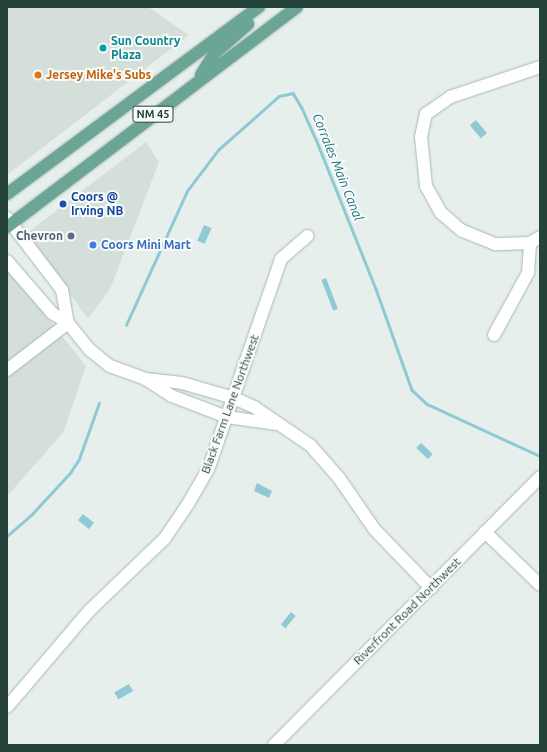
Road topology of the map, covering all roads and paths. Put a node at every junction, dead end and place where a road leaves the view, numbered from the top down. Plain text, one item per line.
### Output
1 (259, 7) edge
2 (297, 7) edge
3 (540, 67) edge
4 (196, 82) junction
5 (7, 194) edge
6 (8, 222) edge
7 (307, 236) dead end
8 (535, 240) edge
9 (7, 261) edge
10 (68, 323) junction
11 (494, 335) dead end
12 (7, 370) edge
13 (145, 379) junction
14 (234, 398) junction
15 (227, 417) junction
16 (279, 424) junction
17 (540, 477) edge
18 (485, 532) junction
19 (540, 585) edge
20 (431, 588) junction
21 (7, 707) edge
22 (274, 745) edge

1 - 4 main road
1 - 5 main road, NM 45
2 - 4 main road, NM 45
3 - 8 street
4 - 6 main road, NM 45
6 - 10 street
7 - 14 street, Black Farm Lane Northwest
8 - 11 street
9 - 10 street
10 - 12 street
10 - 13 street
13 - 14 street
13 - 15 street
14 - 15 street, Black Farm Lane Northwest
14 - 16 street
15 - 16 street
15 - 21 street, Black Farm Lane Northwest
16 - 20 street
17 - 18 street, Riverfront Road Northwest
18 - 19 street
18 - 20 street, Riverfront Road Northwest
20 - 22 street, Riverfront Road Northwest

